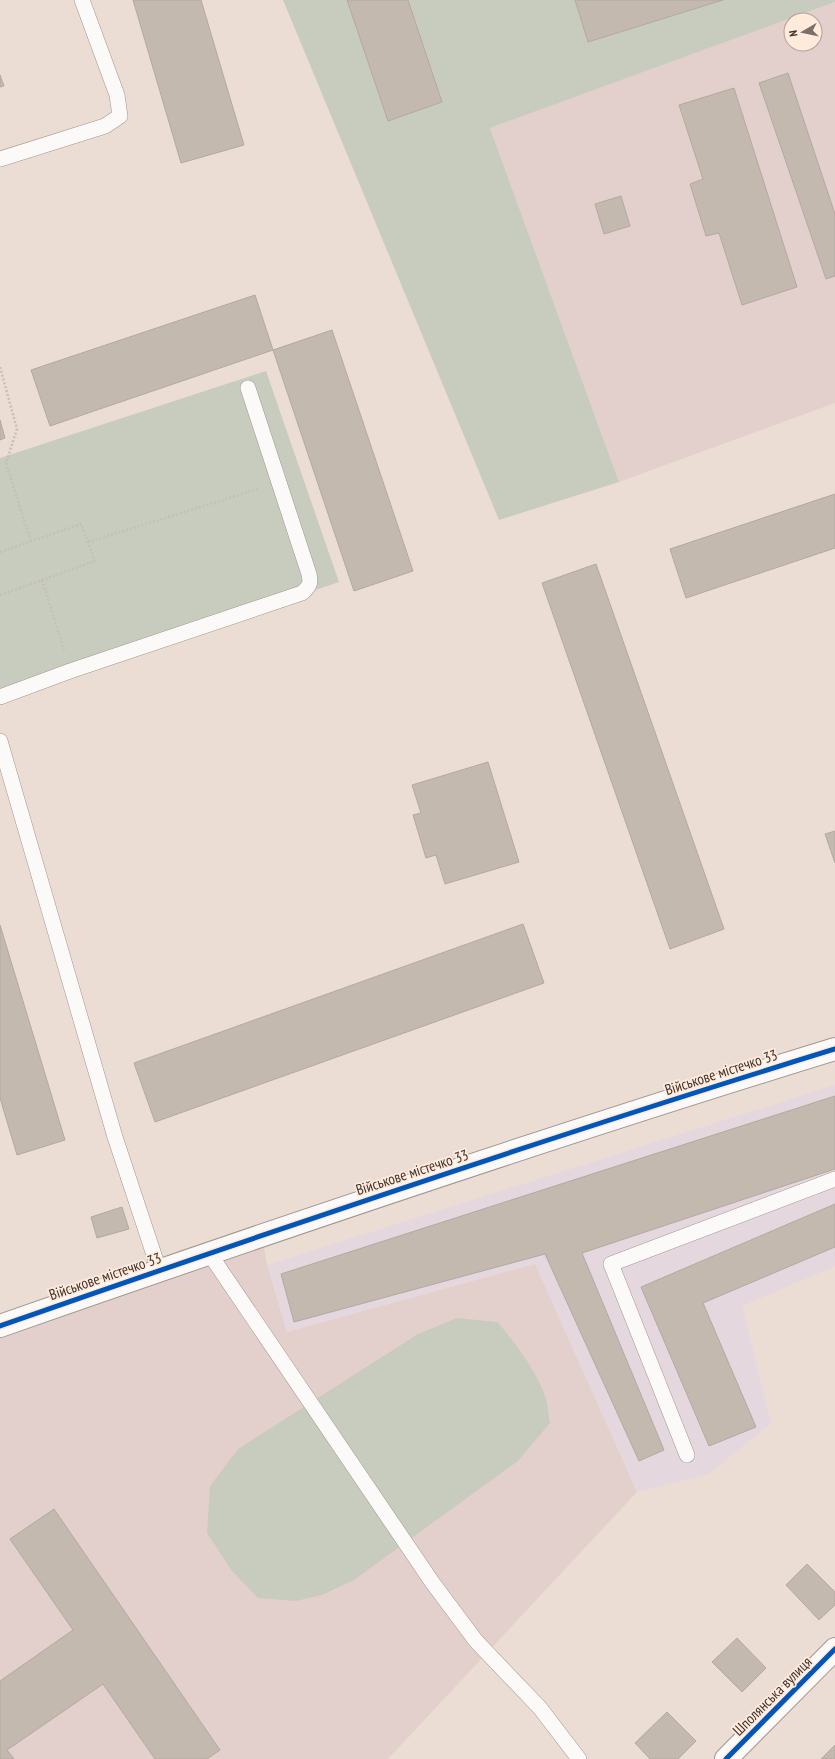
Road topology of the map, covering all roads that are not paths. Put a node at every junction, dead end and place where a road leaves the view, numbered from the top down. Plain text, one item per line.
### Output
1 (82, 0) edge
2 (0, 159) edge
3 (248, 388) dead end
4 (0, 697) edge
5 (0, 741) edge
6 (835, 1049) edge
7 (835, 1179) edge
8 (209, 1253) junction
9 (159, 1270) junction
10 (0, 1326) edge
11 (687, 1455) dead end
12 (835, 1649) edge
13 (579, 1759) edge
14 (726, 1759) edge

1 - 2 lane
3 - 4 lane
5 - 9 lane
6 - 8 street, Військове містечко 33
7 - 11 lane
8 - 9 street, Військове містечко 33
8 - 13 lane
9 - 10 street, Військове містечко 33
12 - 14 street, Шполянська вулиця

